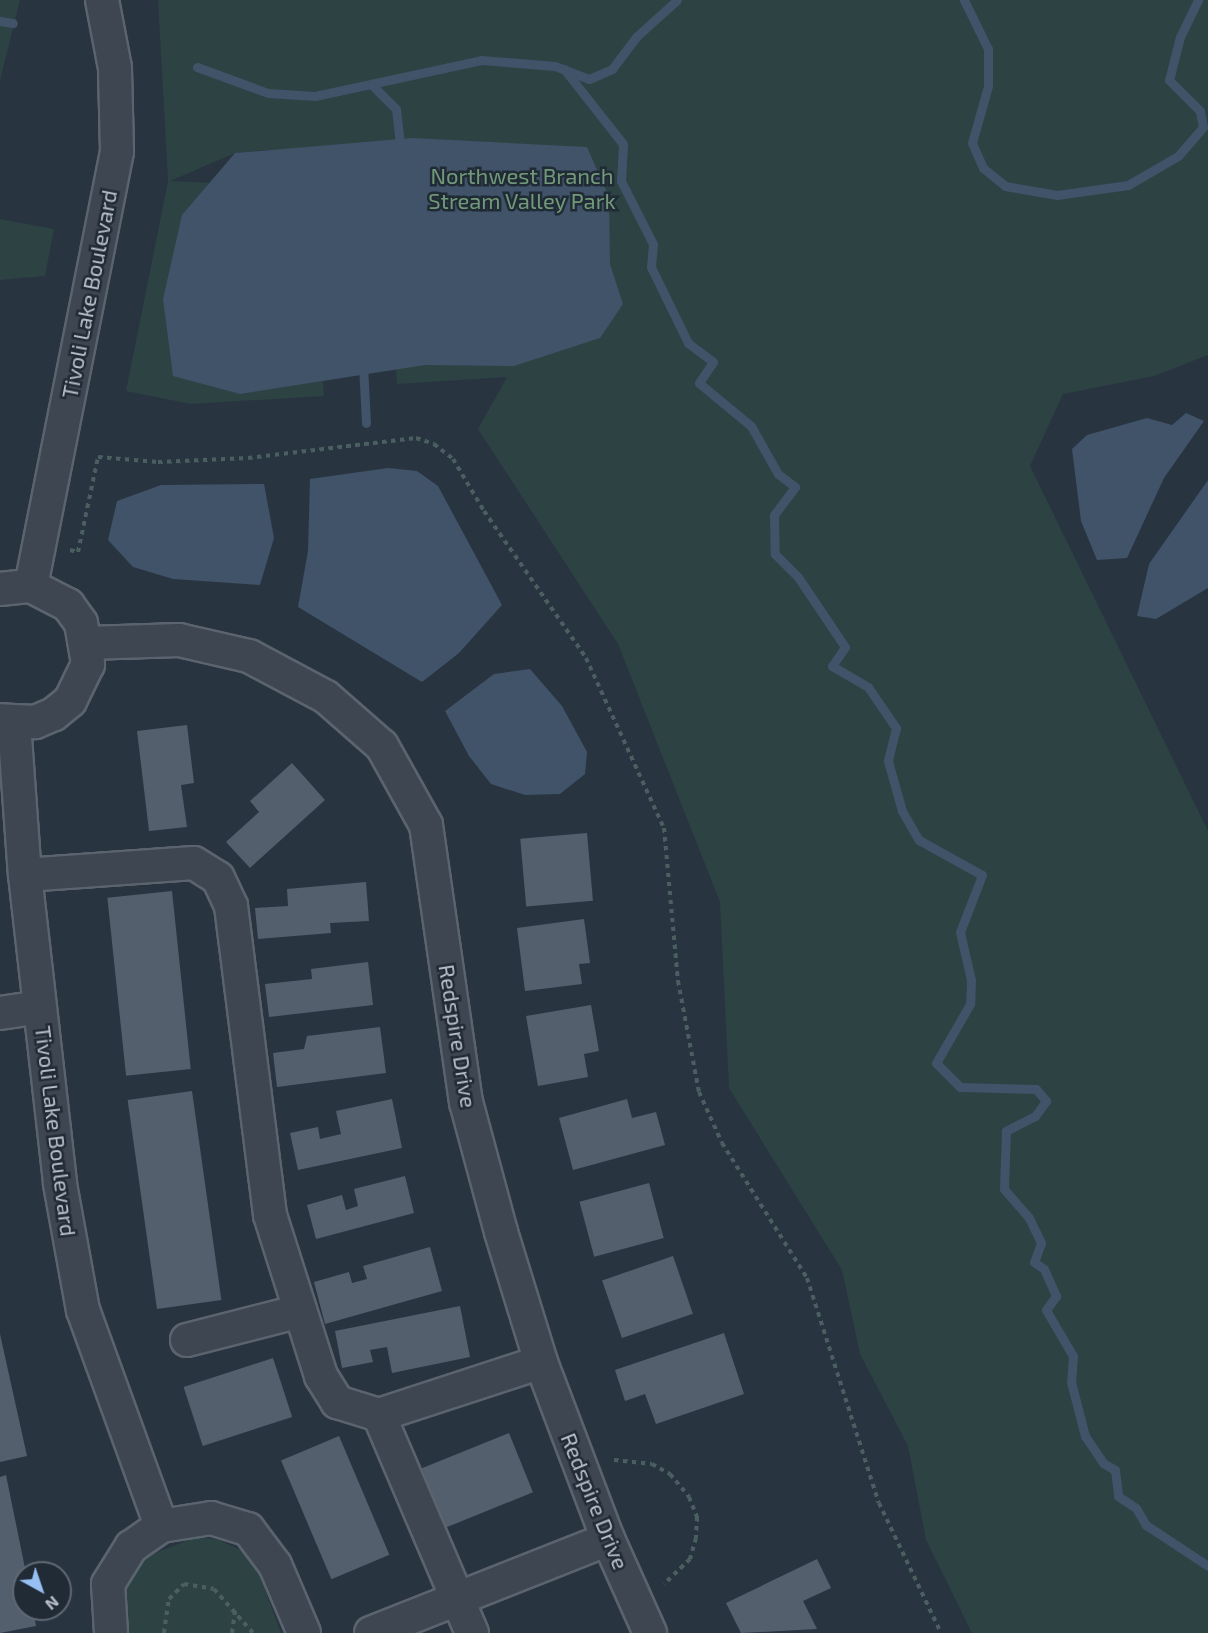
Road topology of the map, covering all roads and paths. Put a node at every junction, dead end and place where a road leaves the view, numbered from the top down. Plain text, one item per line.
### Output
1 (102, 0) edge
2 (78, 552) dead end
3 (31, 586) junction
4 (0, 589) edge
5 (88, 643) junction
6 (7, 722) edge
7 (25, 874) junction
8 (40, 1007) junction
9 (0, 1013) edge
10 (300, 1311) junction
11 (187, 1340) dead end
12 (541, 1362) junction
13 (379, 1415) junction
14 (614, 1460) dead end
15 (161, 1526) junction
16 (608, 1539) junction
17 (664, 1584) dead end
18 (459, 1600) junction
19 (235, 1611) junction
20 (111, 1633) edge
21 (164, 1633) edge
22 (232, 1633) edge
23 (253, 1633) edge
24 (304, 1633) edge
25 (371, 1633) edge
26 (472, 1633) edge
27 (650, 1633) edge
28 (941, 1633) edge

1 - 3 street, Tivoli Lake Boulevard
2 - 28 path
3 - 4 street
3 - 5 street
5 - 6 street
5 - 12 street, Redspire Drive
6 - 7 street, Tivoli Lake Boulevard
7 - 8 street, Tivoli Lake Boulevard
7 - 10 street
8 - 9 street
8 - 15 street, Tivoli Lake Boulevard
10 - 11 street
10 - 13 street
12 - 13 street
12 - 16 street, Redspire Drive
13 - 18 street
14 - 17 path
15 - 20 street
15 - 24 street
16 - 18 street
16 - 27 street, Redspire Drive
18 - 25 street
18 - 26 street
19 - 21 path
19 - 22 path
19 - 23 path

